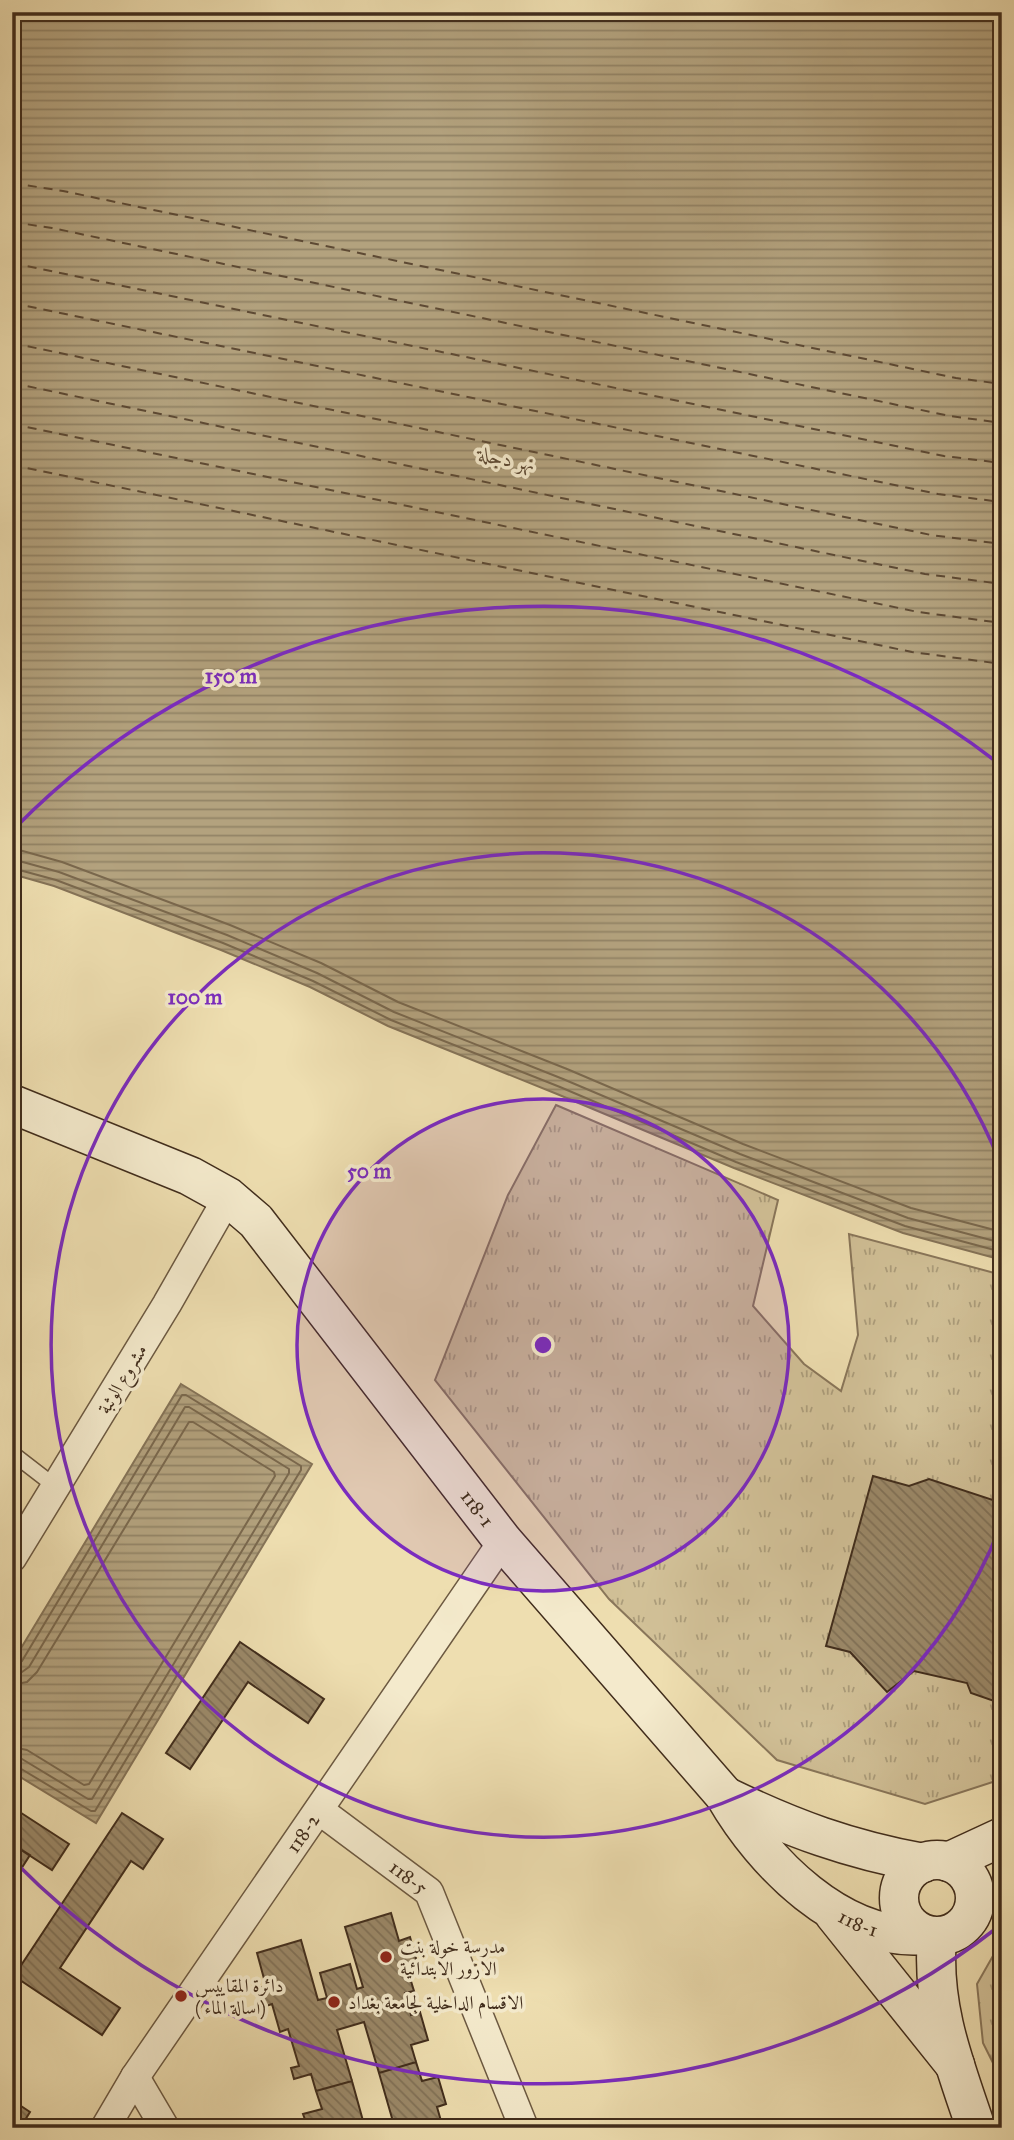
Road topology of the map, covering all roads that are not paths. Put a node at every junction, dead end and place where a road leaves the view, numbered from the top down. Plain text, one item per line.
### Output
1 (12, 1104) edge
2 (228, 1197) junction
3 (12, 1453) edge
4 (56, 1487) junction
5 (503, 1541) junction
6 (12, 1558) edge
7 (725, 1796) junction
8 (319, 1810) junction
9 (1002, 1837) edge
10 (936, 1862) junction
11 (1002, 1894) edge
12 (828, 1907) junction
13 (970, 1917) junction
14 (931, 1936) junction
15 (955, 2065) junction
16 (135, 2077) junction
17 (105, 2128) edge
18 (165, 2128) edge
19 (524, 2128) edge
20 (976, 2128) edge

1 - 2 street, 118-1
2 - 4 street, مشروع الوثبة
2 - 5 street, 118-1
3 - 4 lane
4 - 6 street, مشروع الوثبة
5 - 7 street, 118-1
5 - 8 street, 118-2
7 - 10 street
7 - 12 street, 118-1
8 - 16 street, 118-2
8 - 19 street, 118-5
9 - 10 street
10 - 13 street
10 - 14 street
11 - 13 street
12 - 14 street, 118-1
12 - 15 street
13 - 14 street
14 - 15 street
15 - 20 street
16 - 17 street, 118-2
16 - 18 street

